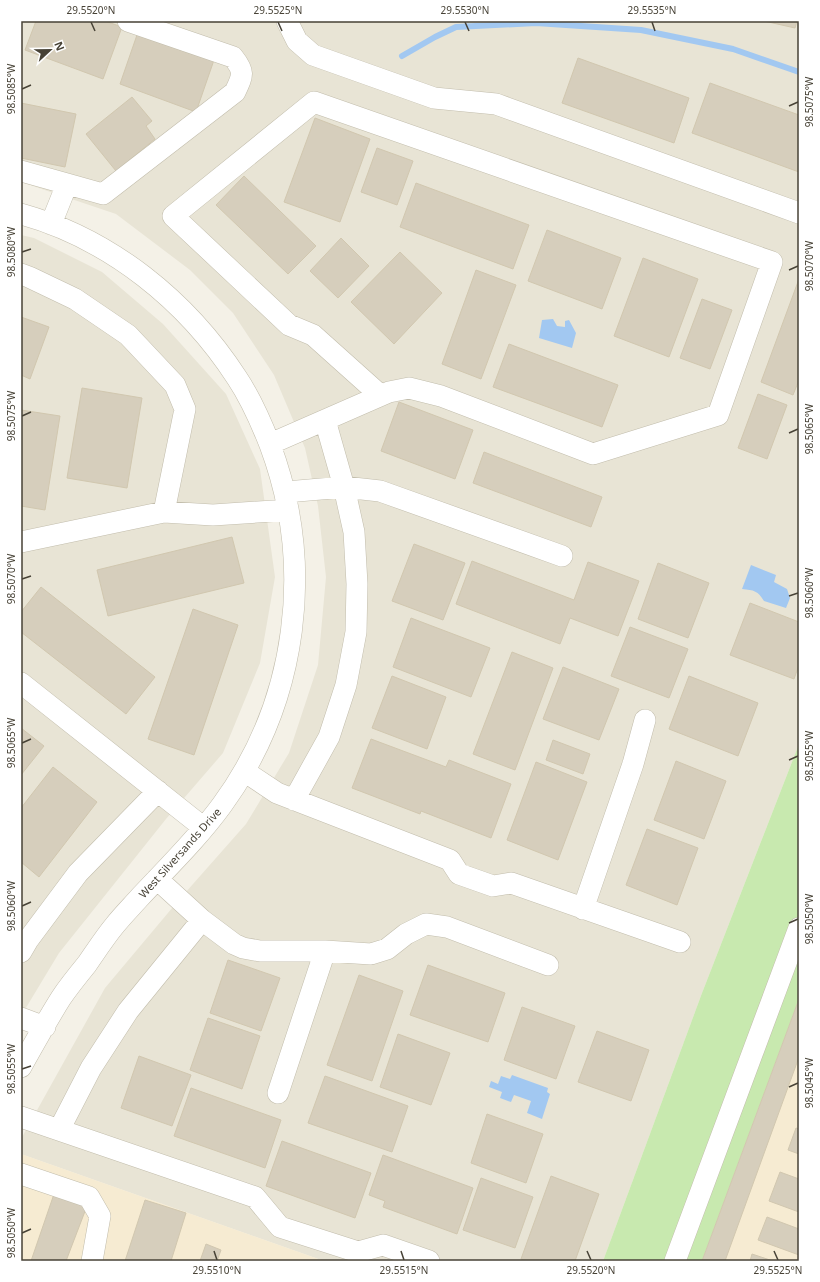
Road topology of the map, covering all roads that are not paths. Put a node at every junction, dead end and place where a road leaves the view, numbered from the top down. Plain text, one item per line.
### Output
1 (128, 21) edge
2 (287, 21) edge
3 (21, 171) edge
4 (67, 184) junction
5 (799, 213) edge
6 (21, 214) edge
7 (50, 224) junction
8 (21, 274) edge
9 (380, 395) junction
10 (325, 420) junction
11 (270, 444) junction
12 (344, 487) junction
13 (287, 501) junction
14 (164, 512) junction
15 (21, 542) edge
16 (562, 556) dead end
17 (21, 683) edge
18 (645, 720) dead end
19 (244, 771) junction
20 (158, 791) junction
21 (294, 800) junction
22 (204, 828) junction
23 (157, 879) junction
24 (583, 908) junction
25 (202, 920) junction
26 (799, 928) edge
27 (680, 942) dead end
28 (325, 951) junction
29 (21, 952) edge
30 (548, 965) dead end
31 (21, 1018) edge
32 (45, 1027) junction
33 (21, 1067) edge
34 (278, 1093) dead end
35 (21, 1117) edge
36 (59, 1130) junction
37 (21, 1174) edge
38 (92, 1261) edge
39 (429, 1261) edge
40 (676, 1261) edge

1 - 4 street
2 - 5 street
3 - 4 street
4 - 7 street
6 - 7 street, West Silversands Drive
7 - 11 street, West Silversands Drive
8 - 14 street
9 - 9 street
9 - 10 street
10 - 11 street
10 - 12 street
11 - 13 street, West Silversands Drive
12 - 13 street
12 - 16 street
12 - 21 street
13 - 14 street
13 - 19 street, West Silversands Drive
14 - 15 street
17 - 20 street
18 - 24 street
19 - 21 street
19 - 22 street, West Silversands Drive
20 - 22 street
20 - 29 street
21 - 24 street
22 - 23 street, West Silversands Drive
23 - 25 street
23 - 32 street, West Silversands Drive
24 - 27 street
25 - 28 street
25 - 36 street
26 - 40 street
28 - 30 street
28 - 34 street
31 - 32 street
32 - 33 street, West Silversands Drive
35 - 36 street
36 - 39 street
37 - 38 street

